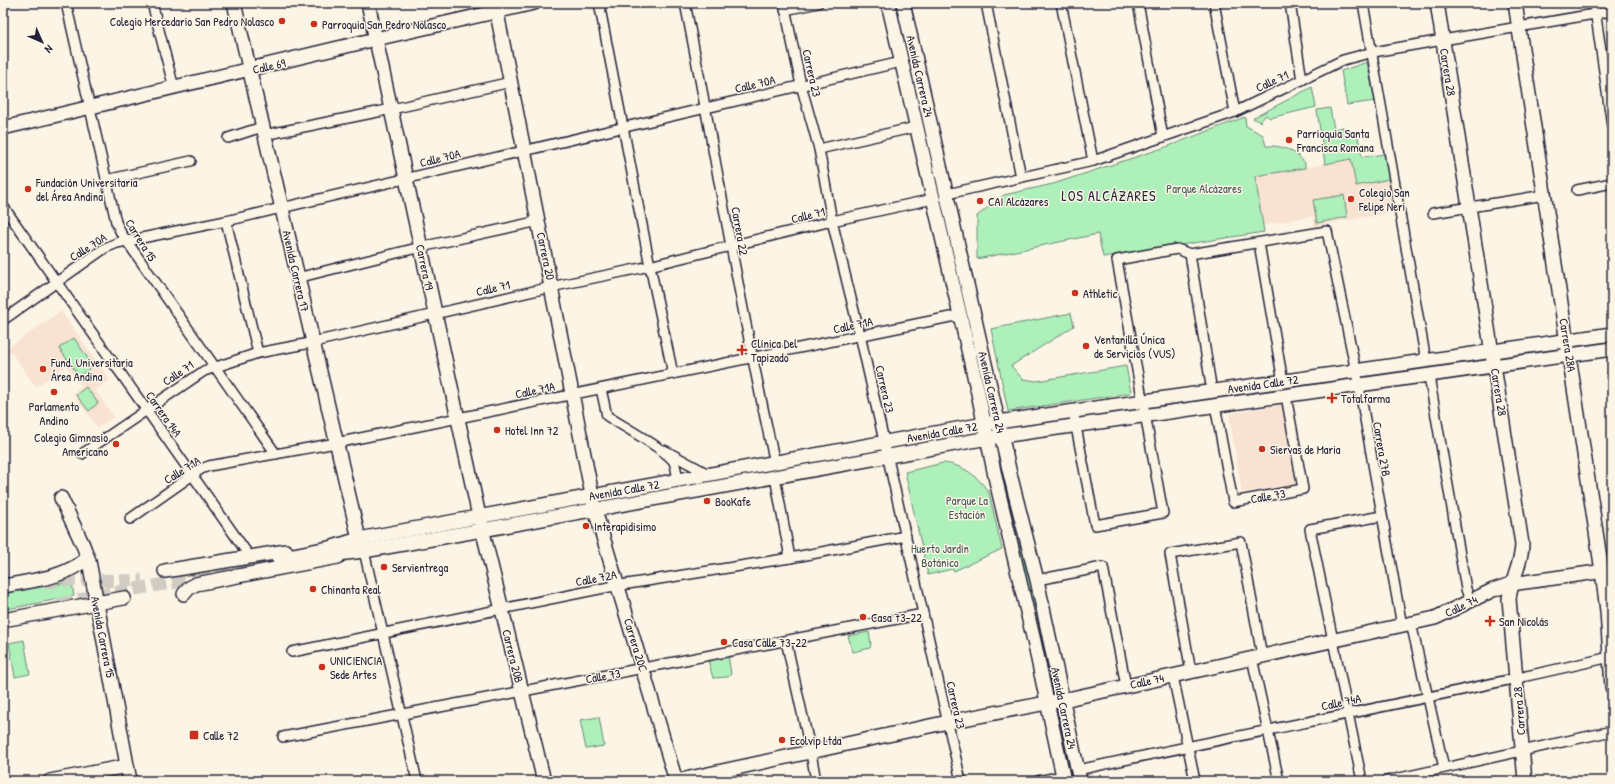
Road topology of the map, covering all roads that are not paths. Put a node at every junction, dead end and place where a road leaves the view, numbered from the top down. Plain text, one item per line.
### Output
1 (66, 3) edge
2 (152, 3) edge
3 (234, 3) edge
4 (368, 3) edge
5 (534, 3) edge
6 (599, 3) edge
7 (685, 3) edge
8 (818, 3) edge
9 (888, 3) edge
10 (903, 3) edge
11 (986, 3) edge
12 (1061, 3) edge
13 (1138, 3) edge
14 (1214, 3) edge
15 (1290, 3) edge
16 (1363, 3) edge
17 (1437, 3) edge
18 (1515, 3) edge
19 (1594, 3) edge
20 (784, 6) edge
21 (496, 8) edge
22 (1612, 11) edge
23 (1596, 14) junction
24 (1519, 27) junction
25 (375, 40) junction
26 (1443, 40) junction
27 (1373, 52) junction
28 (901, 62) junction
29 (249, 70) junction
30 (1302, 80) junction
31 (511, 82) junction
32 (801, 85) junction
33 (174, 88) junction
34 (90, 108) junction
35 (706, 108) junction
36 (392, 110) junction
37 (1235, 112) junction
38 (1612, 123) edge
39 (624, 127) junction
40 (916, 127) junction
41 (3, 128) edge
42 (263, 131) junction
43 (1162, 137) junction
44 (228, 138) dead end
45 (819, 149) junction
46 (525, 150) junction
47 (191, 161) dead end
48 (1093, 161) junction
49 (1021, 177) junction
50 (407, 179) junction
51 (106, 180) junction
52 (1612, 183) edge
53 (1577, 190) dead end
54 (947, 194) junction
55 (1545, 195) junction
56 (933, 199) junction
57 (3, 206) edge
58 (1470, 207) junction
59 (281, 208) junction
60 (1433, 213) dead end
61 (226, 221) junction
62 (539, 221) junction
63 (832, 221) junction
64 (125, 241) junction
65 (1259, 242) junction
66 (731, 246) junction
67 (421, 247) junction
68 (1190, 254) junction
69 (650, 266) junction
70 (297, 278) junction
71 (56, 282) junction
72 (552, 286) junction
73 (434, 314) junction
74 (960, 315) junction
75 (3, 320) edge
76 (1612, 334) edge
77 (860, 335) junction
78 (1568, 341) junction
79 (313, 342) junction
80 (1612, 349) edge
81 (1492, 352) junction
82 (258, 353) junction
83 (1570, 355) junction
84 (752, 358) junction
85 (1426, 361) junction
86 (214, 366) junction
87 (1495, 366) junction
88 (1356, 371) junction
89 (673, 374) junction
90 (1429, 376) junction
91 (1283, 382) junction
92 (1359, 386) junction
93 (601, 389) junction
94 (1212, 392) junction
95 (573, 394) junction
96 (1286, 396) junction
97 (1143, 401) junction
98 (1215, 406) junction
99 (146, 409) junction
100 (1073, 411) junction
101 (1146, 416) junction
102 (457, 418) junction
103 (999, 422) junction
104 (984, 424) junction
105 (1076, 426) junction
106 (1002, 436) junction
107 (988, 438) junction
108 (336, 443) junction
109 (884, 443) junction
110 (654, 445) junction
111 (82, 454) dead end
112 (276, 454) junction
113 (888, 457) junction
114 (775, 463) junction
115 (710, 475) junction
116 (192, 476) junction
117 (775, 477) junction
118 (678, 480) junction
119 (593, 496) junction
120 (61, 498) dead end
121 (595, 510) junction
122 (479, 516) junction
123 (1382, 516) junction
124 (130, 520) dead end
125 (482, 530) junction
126 (906, 536) junction
127 (1027, 537) junction
128 (1011, 540) junction
129 (361, 545) junction
130 (250, 557) junction
131 (88, 558) junction
132 (790, 558) junction
133 (278, 561) tunnel mouth
134 (1607, 570) edge
135 (165, 571) dead end
136 (1037, 580) junction
137 (1511, 584) junction
138 (3, 586) edge
139 (618, 586) junction
140 (184, 594) dead end
141 (124, 598) dead end
142 (1470, 601) junction
143 (97, 602) junction
144 (502, 609) junction
145 (923, 614) junction
146 (3, 620) edge
147 (1406, 624) junction
148 (383, 634) junction
149 (1333, 640) junction
150 (786, 641) junction
151 (292, 652) dead end
152 (1257, 657) junction
153 (1610, 657) junction
154 (643, 669) junction
155 (1191, 672) junction
156 (1173, 676) junction
157 (1516, 679) junction
158 (1126, 686) junction
159 (1612, 687) edge
160 (522, 690) junction
161 (1428, 697) junction
162 (1063, 700) junction
163 (1048, 703) junction
164 (1348, 713) junction
165 (401, 714) junction
166 (948, 722) junction
167 (1269, 729) junction
168 (1612, 731) edge
169 (283, 737) dead end
170 (1188, 746) junction
171 (1522, 751) junction
172 (811, 752) junction
173 (127, 766) junction
174 (1444, 768) junction
175 (1079, 776) edge
176 (1064, 778) edge
177 (697, 779) edge
178 (50, 781) edge
179 (130, 781) edge
180 (417, 781) edge
181 (544, 781) edge
182 (676, 781) edge
183 (816, 781) edge
184 (961, 781) edge
185 (1038, 781) edge
186 (1195, 781) edge
187 (1280, 781) edge
188 (1362, 781) edge
189 (1386, 781) edge
190 (1525, 781) edge

1 - 34 street, Carrera 15
2 - 33 street
3 - 29 main road, Avenida Carrera 17
4 - 25 main road, Carrera 19
5 - 21 main road, Calle 69
6 - 39 street
7 - 35 street, Carrera 22
8 - 20 street
9 - 28 main road, Avenida Carrera 24
10 - 54 main road, Avenida Carrera 24
11 - 49 street
12 - 48 street
13 - 43 street
14 - 37 street
15 - 30 street
16 - 27 street
17 - 26 main road, Carrera 28
18 - 24 main road, Carrera 28A
19 - 23 street
20 - 32 street, Carrera 23
21 - 25 main road, Calle 69
21 - 31 main road, Carrera 20
22 - 23 street, Calle 71
23 - 24 street, Calle 71
23 - 38 street
24 - 26 street, Calle 71
24 - 55 main road, Carrera 28A
25 - 29 main road, Calle 69
25 - 36 main road, Carrera 19
26 - 27 street, Calle 71
26 - 58 main road, Carrera 28
27 - 30 street, Calle 71
27 - 85 street
28 - 32 street, Calle 70A
28 - 40 main road, Avenida Carrera 24
29 - 33 main road, Calle 69
29 - 42 main road, Avenida Carrera 17
30 - 37 street, Calle 71
31 - 36 street
31 - 46 main road, Carrera 20
32 - 35 street, Calle 70A
32 - 45 street, Carrera 23
33 - 34 main road, Calle 69
34 - 41 main road, Calle 69
34 - 51 street, Carrera 15
35 - 39 street, Calle 70A
35 - 66 street, Carrera 22
36 - 42 street
36 - 50 main road, Carrera 19
37 - 43 street, Calle 71
39 - 46 street, Calle 70A
39 - 69 street
40 - 45 street
40 - 56 main road, Avenida Carrera 24
42 - 44 street
42 - 59 main road, Avenida Carrera 17
43 - 48 street, Calle 71
45 - 63 street, Carrera 23
46 - 50 street, Calle 70A
46 - 62 main road, Carrera 20
47 - 51 street
48 - 49 street, Calle 71
49 - 54 street, Calle 71
50 - 59 street, Calle 70A
50 - 67 main road, Carrera 19
51 - 64 street, Carrera 15
52 - 53 street
54 - 103 main road, Avenida Carrera 24
55 - 58 street
55 - 78 main road, Carrera 28A
56 - 63 street, Calle 71
56 - 74 main road, Avenida Carrera 24
57 - 71 street, Carrera 14A
58 - 60 street
58 - 81 main road, Carrera 28
59 - 61 street, Calle 70A
59 - 70 main road, Avenida Carrera 17
61 - 64 street, Calle 70A
61 - 82 street
62 - 67 street
62 - 72 main road, Carrera 20
63 - 66 street, Calle 71
63 - 77 street, Carrera 23
64 - 71 street, Calle 70A
64 - 86 street, Carrera 15
65 - 68 street
65 - 88 street, Carrera 27B
65 - 91 street
66 - 69 street, Calle 71
66 - 84 street, Carrera 22
67 - 70 street
67 - 73 main road, Carrera 19
68 - 94 street
68 - 97 street
69 - 72 street, Calle 71
69 - 89 street
70 - 79 main road, Avenida Carrera 17
71 - 75 street, Calle 70A
71 - 99 street, Carrera 14A
72 - 73 street, Calle 71
72 - 95 main road, Carrera 20
73 - 79 street, Calle 71
73 - 102 main road, Carrera 19
74 - 77 street, Calle 71A
74 - 104 main road, Avenida Carrera 24
76 - 78 main road, Avenida Calle 72
77 - 84 street, Calle 71A
77 - 109 street, Carrera 23
78 - 81 main road, Avenida Calle 72
78 - 83 main road, Carrera 28A
79 - 82 street, Calle 71
79 - 108 main road, Avenida Carrera 17
80 - 83 main road, Avenida Calle 72
81 - 85 main road, Avenida Calle 72
81 - 87 main road, Carrera 28
82 - 86 street, Calle 71
83 - 87 main road, Avenida Calle 72
83 - 134 main road, Carrera 28A
84 - 89 street, Calle 71A
84 - 114 street, Carrera 22
85 - 88 main road, Avenida Calle 72
86 - 99 street, Calle 71
86 - 112 street, Carrera 15
87 - 90 main road, Avenida Calle 72
87 - 137 main road, Carrera 28
88 - 91 main road, Avenida Calle 72
88 - 92 street, Carrera 27B
89 - 93 street, Calle 71A
90 - 92 main road, Avenida Calle 72
90 - 142 street
91 - 94 main road, Avenida Calle 72
92 - 96 main road, Avenida Calle 72
92 - 123 street, Carrera 27B
93 - 95 street, Calle 71A
93 - 110 street
94 - 97 main road, Avenida Calle 72
95 - 102 street, Calle 71A
95 - 119 main road, Carrera 20
96 - 98 main road, Avenida Calle 72
96 - 98 street, Calle 73
97 - 100 main road, Avenida Calle 72
97 - 101 street
98 - 101 main road, Avenida Calle 72
99 - 111 street, Calle 71
99 - 116 street, Carrera 14A
100 - 103 main road, Avenida Calle 72
100 - 105 street
101 - 105 main road, Avenida Calle 72
101 - 105 street
102 - 108 street, Calle 71A
102 - 122 main road, Carrera 19
103 - 104 main road, Avenida Calle 72
103 - 106 main road, Avenida Carrera 24
104 - 107 main road, Avenida Carrera 24
104 - 109 main road, Avenida Calle 72
105 - 106 main road, Avenida Calle 72
106 - 107 main road, Avenida Calle 72
106 - 127 main road, Avenida Carrera 24
107 - 113 main road, Avenida Calle 72
107 - 128 main road, Avenida Carrera 24
108 - 112 street, Calle 71A
108 - 129 main road, Avenida Carrera 17
109 - 113 street, Carrera 23
109 - 114 main road, Avenida Calle 72
110 - 115 street
110 - 118 street
112 - 116 street, Calle 71A
113 - 117 main road, Avenida Calle 72
113 - 126 street, Carrera 23
114 - 115 main road, Avenida Calle 72
115 - 118 main road, Avenida Calle 72
116 - 124 street, Calle 71A
116 - 130 street, Carrera 14A
117 - 121 main road, Avenida Calle 72
117 - 132 street
118 - 119 main road, Avenida Calle 72
119 - 121 main road, Carrera 20
119 - 122 main road, Avenida Calle 72
120 - 131 main road, Avenida Carrera 15
121 - 125 main road, Avenida Calle 72
121 - 139 main road, Carrera 20C
122 - 125 main road, Carrera 19
122 - 129 main road, Avenida Calle 72
123 - 147 street, Carrera 27B
123 - 149 street
125 - 129 main road, Avenida Calle 72
125 - 144 main road, Carrera 20B
126 - 132 street, Calle 72A
126 - 145 street, Carrera 23
127 - 128 main road
127 - 136 main road, Avenida Carrera 24
128 - 163 main road, Avenida Carrera 24
129 - 130 main road
129 - 133 main road, Avenida Calle 72
129 - 140 main road
129 - 148 street
130 - 135 main road
131 - 138 main road
131 - 143 main road, Avenida Carrera 15
132 - 139 street, Calle 72A
134 - 137 main road, Calle 74
134 - 153 main road, Carrera 28A
136 - 158 street
136 - 162 main road, Avenida Carrera 24
137 - 142 main road, Calle 74
137 - 157 main road, Carrera 28
139 - 144 street, Calle 72A
139 - 154 main road, Carrera 20C
141 - 143 main road
142 - 147 main road, Calle 74
143 - 146 main road
143 - 173 main road, Avenida Carrera 15
144 - 148 street, Calle 72A
144 - 160 main road, Carrera 20B
145 - 150 street, Calle 73
145 - 166 street, Carrera 23
147 - 149 main road, Calle 74
147 - 161 street, Carrera 27B
148 - 151 street, Calle 72A
148 - 165 street
149 - 152 main road, Calle 74
149 - 164 street
150 - 154 street, Calle 73
150 - 172 street
152 - 155 main road, Calle 74
152 - 155 street
152 - 167 street
153 - 157 street, Calle 74A
153 - 159 main road, Carrera 28A
154 - 160 street, Calle 73
154 - 182 main road, Carrera 20C
155 - 156 main road, Calle 74
156 - 158 main road, Calle 74
156 - 170 street
157 - 161 street, Calle 74A
157 - 171 main road, Carrera 28
158 - 162 main road, Calle 74
160 - 165 street, Calle 73
160 - 181 main road, Carrera 20B
161 - 164 street, Calle 74A
161 - 174 street, Carrera 27B
162 - 163 main road, Calle 74
162 - 175 main road, Avenida Carrera 24
163 - 166 main road, Calle 74
163 - 176 main road, Avenida Carrera 24
164 - 167 street, Calle 74A
164 - 188 street
165 - 169 street, Calle 73
165 - 180 street
166 - 172 main road, Calle 74
166 - 184 street, Carrera 23
167 - 170 street, Calle 74A
167 - 187 street
168 - 171 street
170 - 175 street, Calle 74A
170 - 186 street
171 - 174 street
171 - 190 main road, Carrera 28
172 - 177 main road, Calle 74
172 - 183 street
173 - 178 main road
173 - 179 main road, Avenida Carrera 15
174 - 189 street
176 - 185 street
177 - 182 main road, Calle 74

